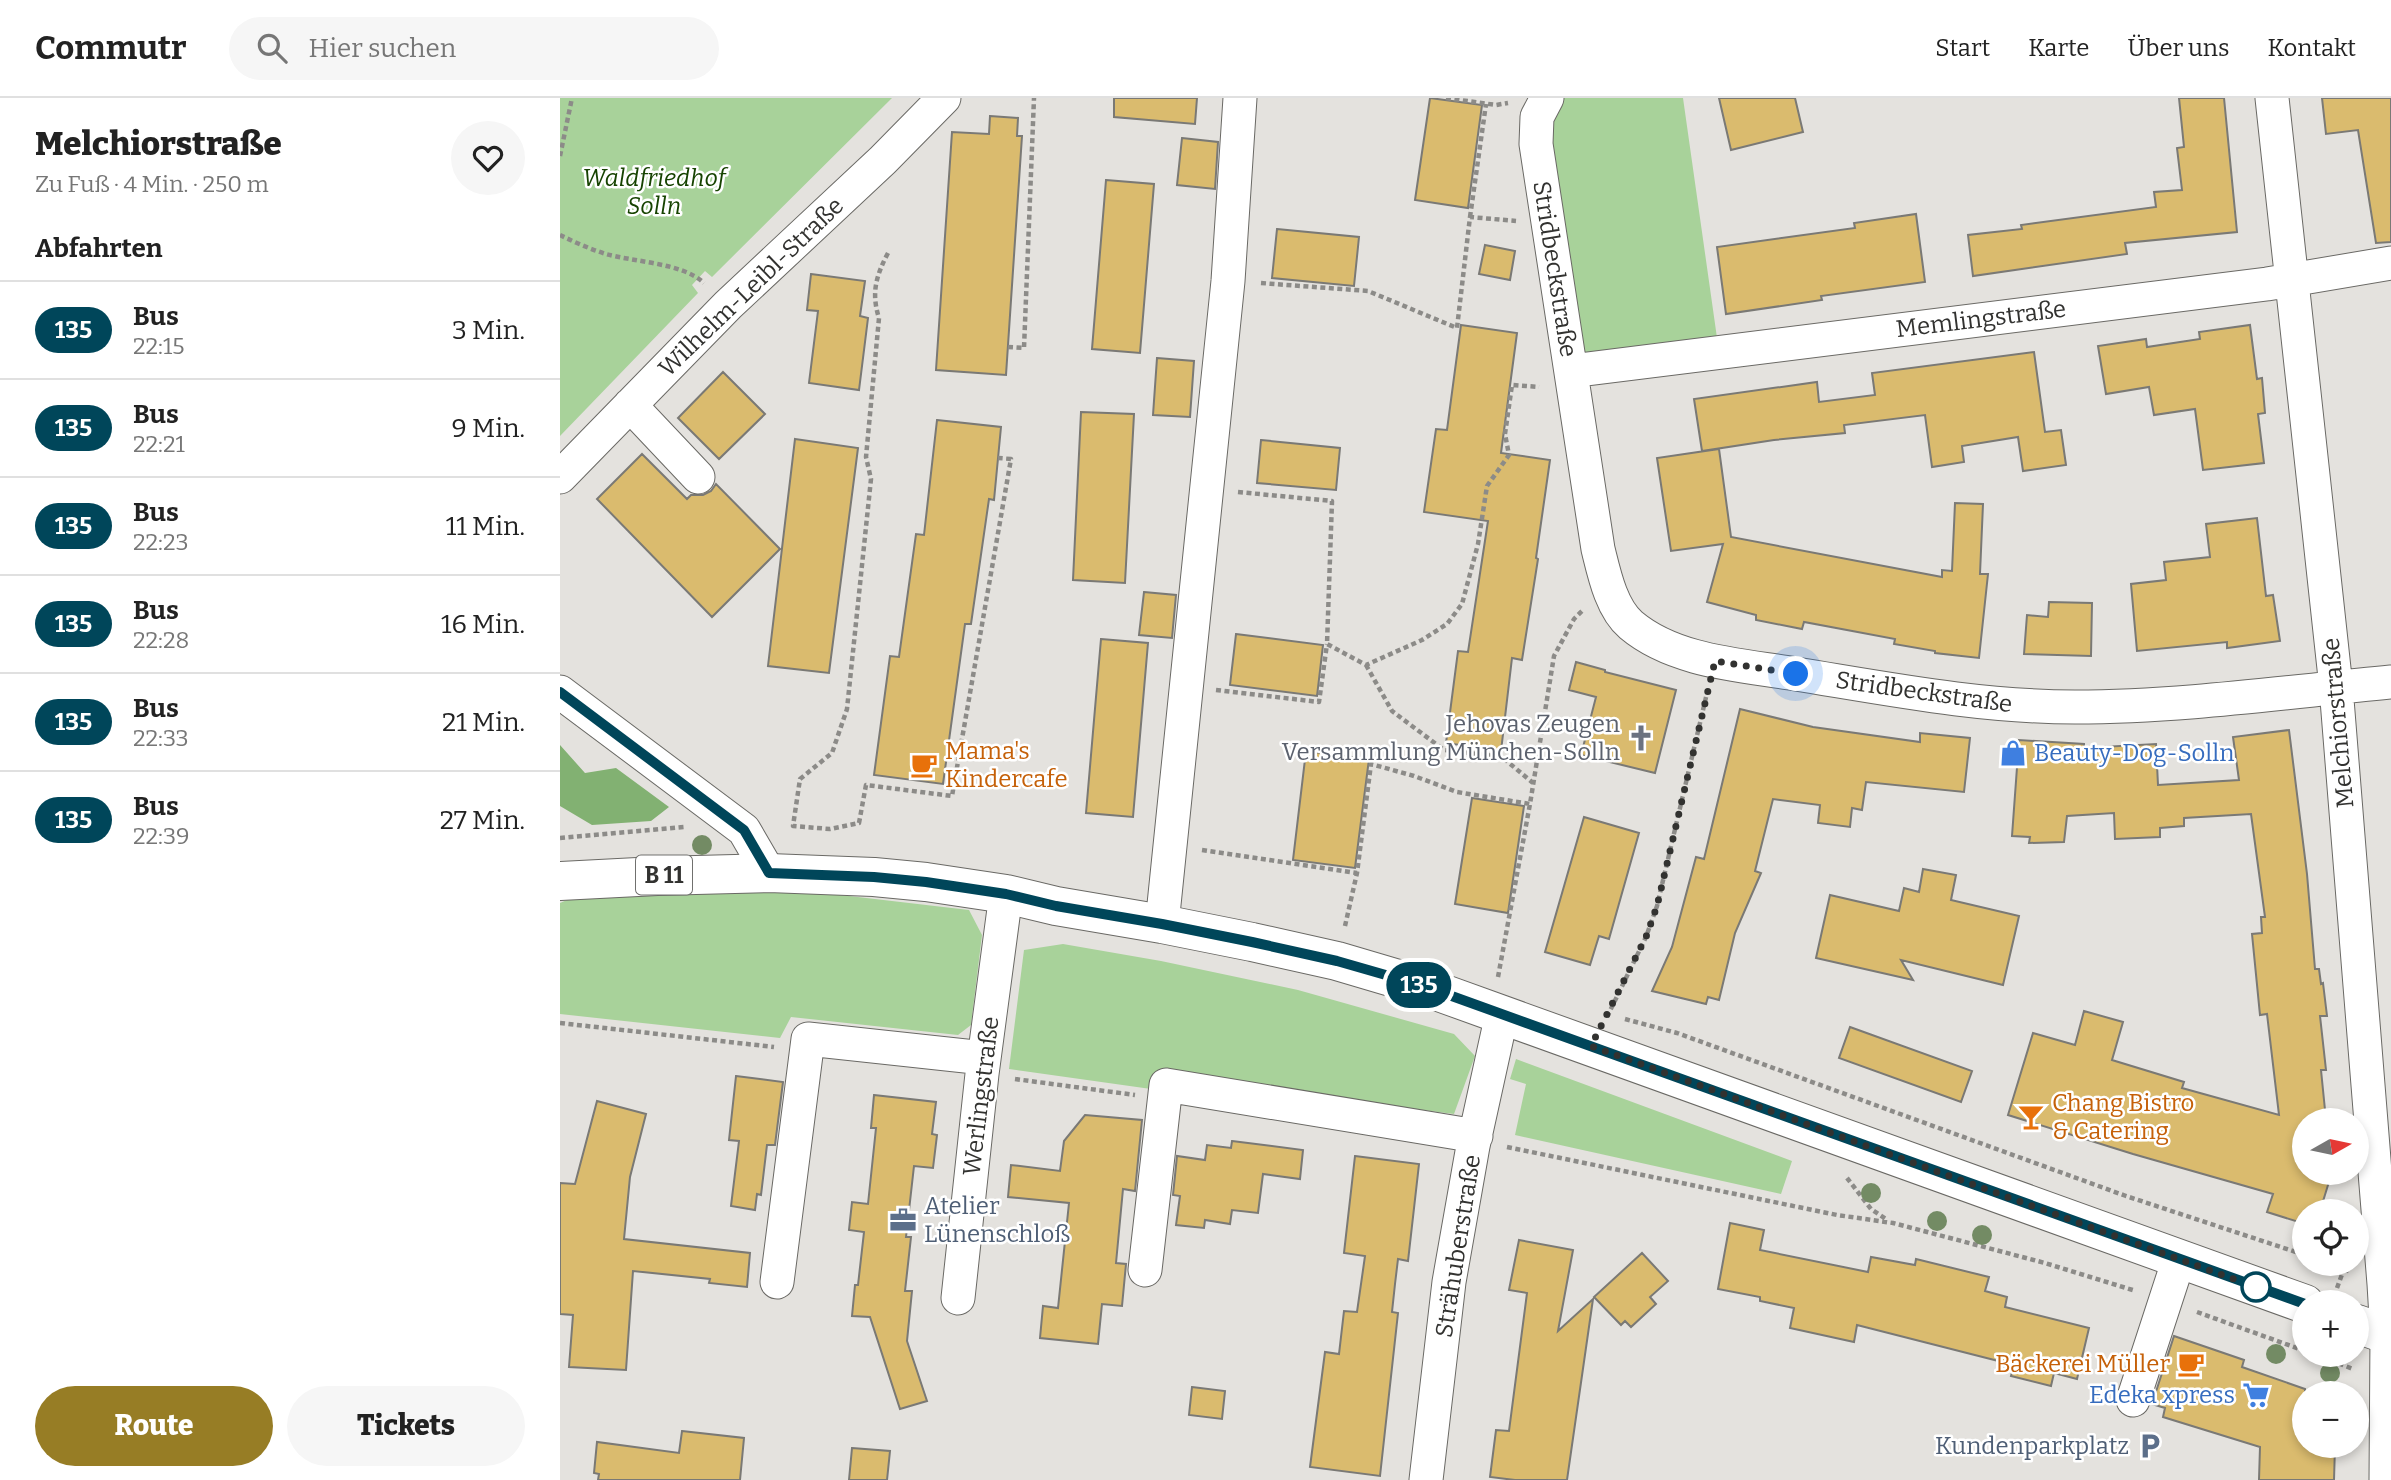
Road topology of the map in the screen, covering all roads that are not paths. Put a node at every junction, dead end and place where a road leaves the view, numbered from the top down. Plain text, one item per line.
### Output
1 (944, 98) edge
2 (1240, 98) edge
3 (1547, 98) edge
4 (2272, 98) edge
5 (2391, 263) edge
6 (2291, 280) junction
7 (1572, 378) junction
8 (630, 405) junction
9 (560, 477) edge
10 (698, 477) dead end
11 (2391, 682) edge
12 (2336, 687) junction
13 (560, 692) edge
14 (769, 873) junction
15 (560, 881) edge
16 (1006, 894) junction
17 (1162, 924) junction
18 (1500, 998) junction
19 (984, 1058) junction
20 (1476, 1136) junction
21 (2179, 1259) junction
22 (1144, 1269) dead end
23 (777, 1282) dead end
24 (958, 1298) dead end
25 (2292, 1299) edge
26 (2378, 1331) edge
27 (2133, 1400) dead end
28 (2388, 1474) edge
29 (1426, 1480) edge

1 - 8 street, Wilhelm-Leibl-Straße
2 - 17 street
3 - 7 street, Stridbeckstraße
4 - 6 street, Melchiorstraße
5 - 6 street, Memlingstraße
6 - 7 street, Memlingstraße
6 - 12 street, Melchiorstraße
7 - 12 street, Stridbeckstraße
8 - 9 street, Wilhelm-Leibl-Straße
8 - 10 street
11 - 12 street, Stridbeckstraße
12 - 26 street, Melchiorstraße
13 - 14 street
14 - 15 main road, B 11
14 - 16 main road, B 11
16 - 17 main road, B 11
16 - 19 street, Werlingstraße
17 - 18 main road, B 11
18 - 20 street, Strähuberstraße
18 - 21 main road, B 11
19 - 23 street
19 - 24 street, Werlingstraße
20 - 22 street
20 - 29 street, Strähuberstraße
21 - 25 main road, B 11
21 - 27 street
26 - 28 street, Melchiorstraße

